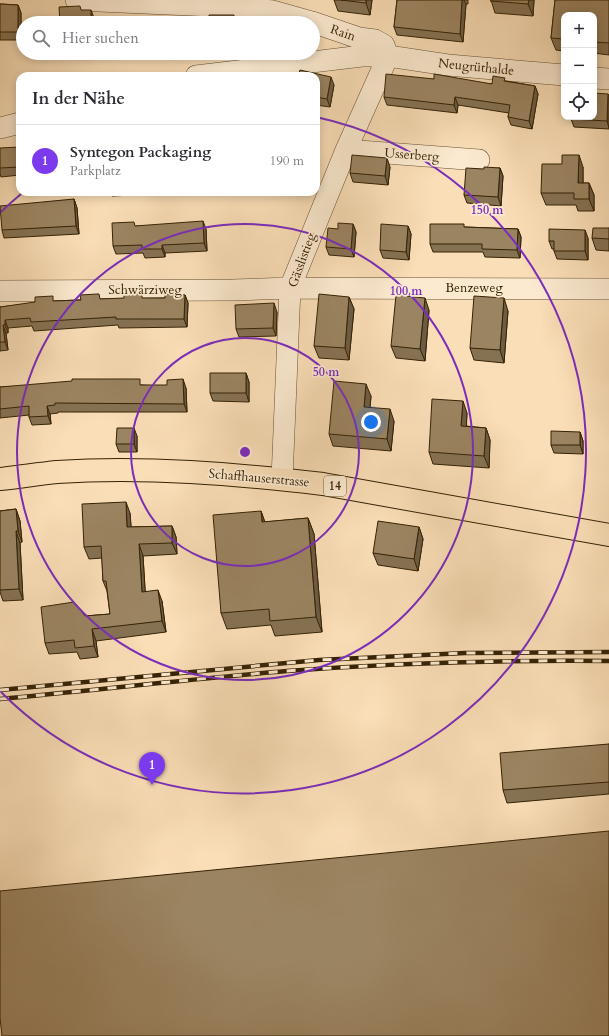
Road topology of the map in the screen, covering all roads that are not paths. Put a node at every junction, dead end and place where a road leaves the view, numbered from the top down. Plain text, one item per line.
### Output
1 (76, 0) edge
2 (291, 16) edge
3 (320, 25) edge
4 (388, 56) junction
5 (320, 59) edge
6 (316, 60) edge
7 (226, 72) edge
8 (561, 75) edge
9 (597, 78) edge
10 (609, 79) edge
11 (16, 124) edge
12 (0, 128) edge
13 (346, 150) junction
14 (479, 160) dead end
15 (290, 288) junction
16 (609, 289) edge
17 (0, 292) edge
18 (0, 479) edge
19 (282, 479) junction
20 (609, 535) edge

1 - 2 street, Rain
3 - 4 street, Rain
4 - 5 street, Neugrüthalde
4 - 8 street, Neugrüthalde
4 - 13 street, Gässlistieg
6 - 7 street, Neugrüthalde
9 - 10 street
11 - 12 street
13 - 14 street, Usserberg
13 - 15 street, Gässlistieg
15 - 16 street, Benzeweg
15 - 17 street, Schwärziweg
15 - 19 street, Gässlistieg
18 - 19 main road, Schaffhauserstrasse / 14
19 - 20 main road, Schaffhauserstrasse / 14

